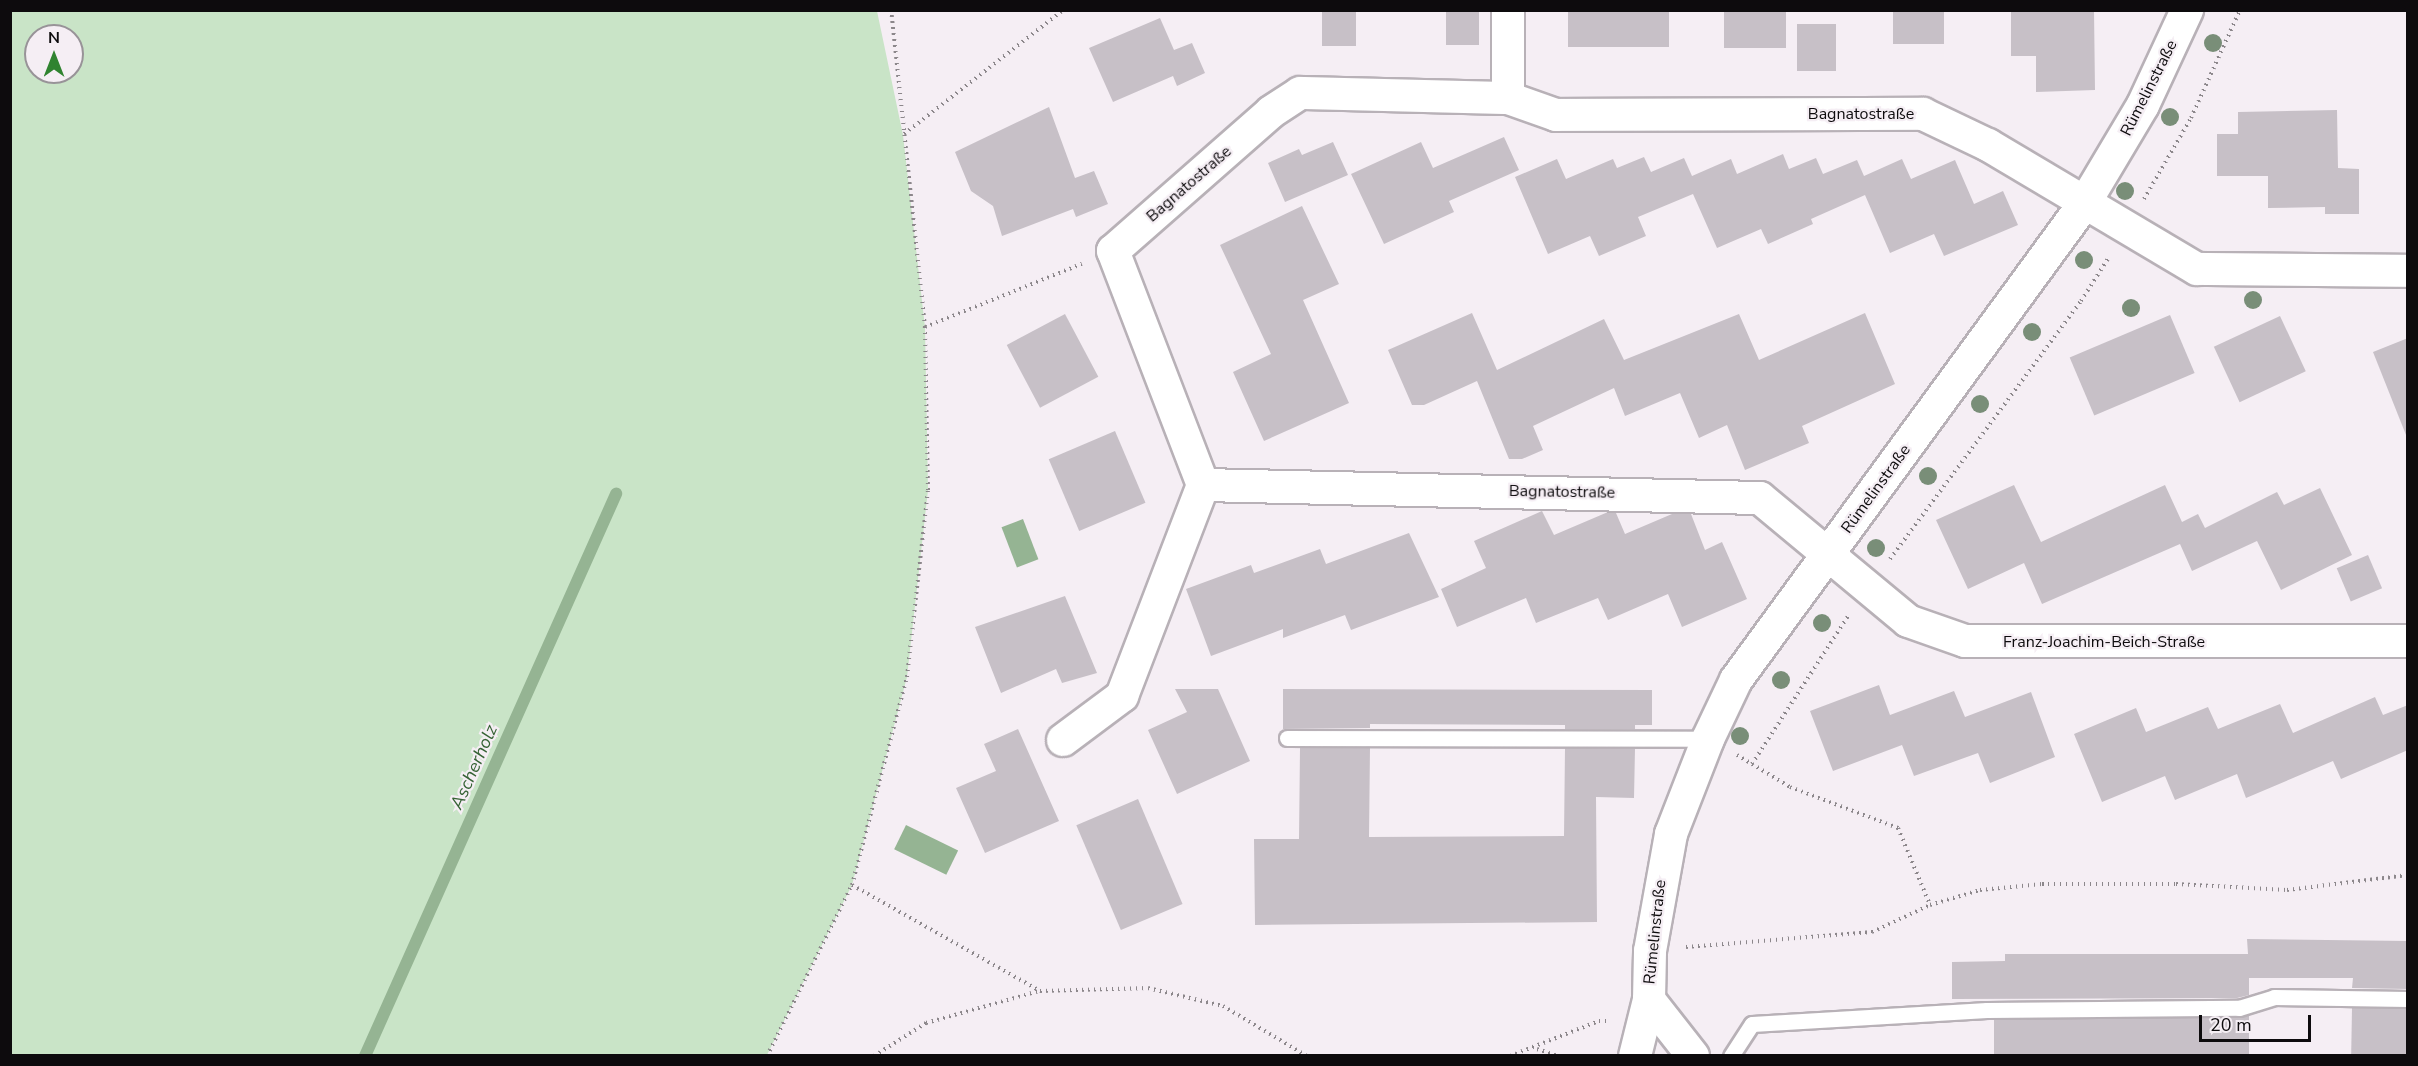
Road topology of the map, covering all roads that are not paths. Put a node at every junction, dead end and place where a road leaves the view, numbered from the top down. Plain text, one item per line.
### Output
1 (1508, 10) edge
2 (2187, 10) edge
3 (1508, 98) junction
4 (2084, 204) junction
5 (2408, 271) edge
6 (1203, 485) junction
7 (1827, 556) junction
8 (2408, 641) edge
9 (1287, 738) dead end
10 (1708, 739) junction
11 (1063, 740) dead end
12 (2408, 999) edge
13 (1646, 1012) junction
14 (1635, 1056) edge
15 (1693, 1056) edge
16 (1731, 1056) edge

1 - 3 street
2 - 4 street, Rümelinstraße
3 - 4 street, Bagnatostraße
3 - 6 street, Bagnatostraße
4 - 5 street
4 - 7 street, Rümelinstraße
6 - 7 street, Bagnatostraße
6 - 11 street
7 - 8 street, Franz-Joachim-Beich-Straße
7 - 10 street, Rümelinstraße
9 - 10 lane
10 - 13 street, Rümelinstraße
12 - 16 lane
13 - 14 street, Rümelinstraße
13 - 15 street, Rümelinstraße

